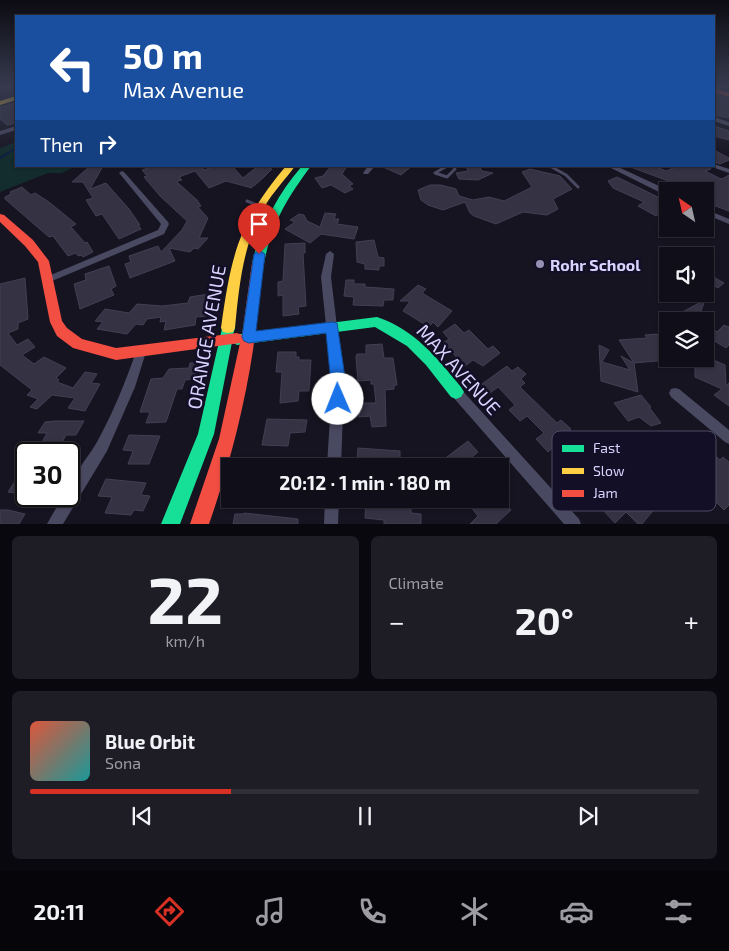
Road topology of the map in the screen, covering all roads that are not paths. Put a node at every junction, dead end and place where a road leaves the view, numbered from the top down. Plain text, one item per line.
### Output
1 (715, 119) edge
2 (729, 124) edge
3 (15, 128) edge
4 (0, 133) edge
5 (715, 166) edge
6 (290, 167) edge
7 (306, 167) edge
8 (371, 167) edge
9 (445, 167) edge
10 (454, 167) edge
11 (552, 167) edge
12 (612, 167) edge
13 (729, 171) edge
14 (122, 173) dead end
15 (366, 173) dead end
16 (578, 187) dead end
17 (659, 189) edge
18 (714, 215) edge
19 (0, 217) edge
20 (729, 222) edge
21 (330, 254) dead end
22 (48, 279) junction
23 (332, 327) junction
24 (249, 337) junction
25 (227, 340) junction
26 (141, 352) junction
27 (456, 392) joint
28 (675, 393) dead end
29 (729, 438) edge
30 (334, 458) edge
31 (552, 499) edge
32 (332, 508) edge
33 (562, 511) edge
34 (54, 524) edge
35 (170, 524) edge
36 (199, 524) edge
37 (331, 524) edge
38 (574, 524) edge

1 - 2 street
3 - 4 street
5 - 13 street
6 - 25 main road, ORANGE AVENUE
7 - 24 main road
8 - 15 street
9 - 10 lane
11 - 16 lane
12 - 17 street
14 - 22 street
18 - 20 street
19 - 22 main road, MAX AVENUE
21 - 23 street
22 - 26 main road, MAX AVENUE
23 - 24 main road, MAX AVENUE
23 - 27 main road, MAX AVENUE
23 - 30 street
24 - 25 main road, MAX AVENUE
24 - 36 main road
25 - 26 main road, MAX AVENUE
25 - 35 main road, ORANGE AVENUE
26 - 34 street
27 - 31 street, MAX AVENUE
28 - 29 street
32 - 37 street
33 - 38 street, MAX AVENUE

